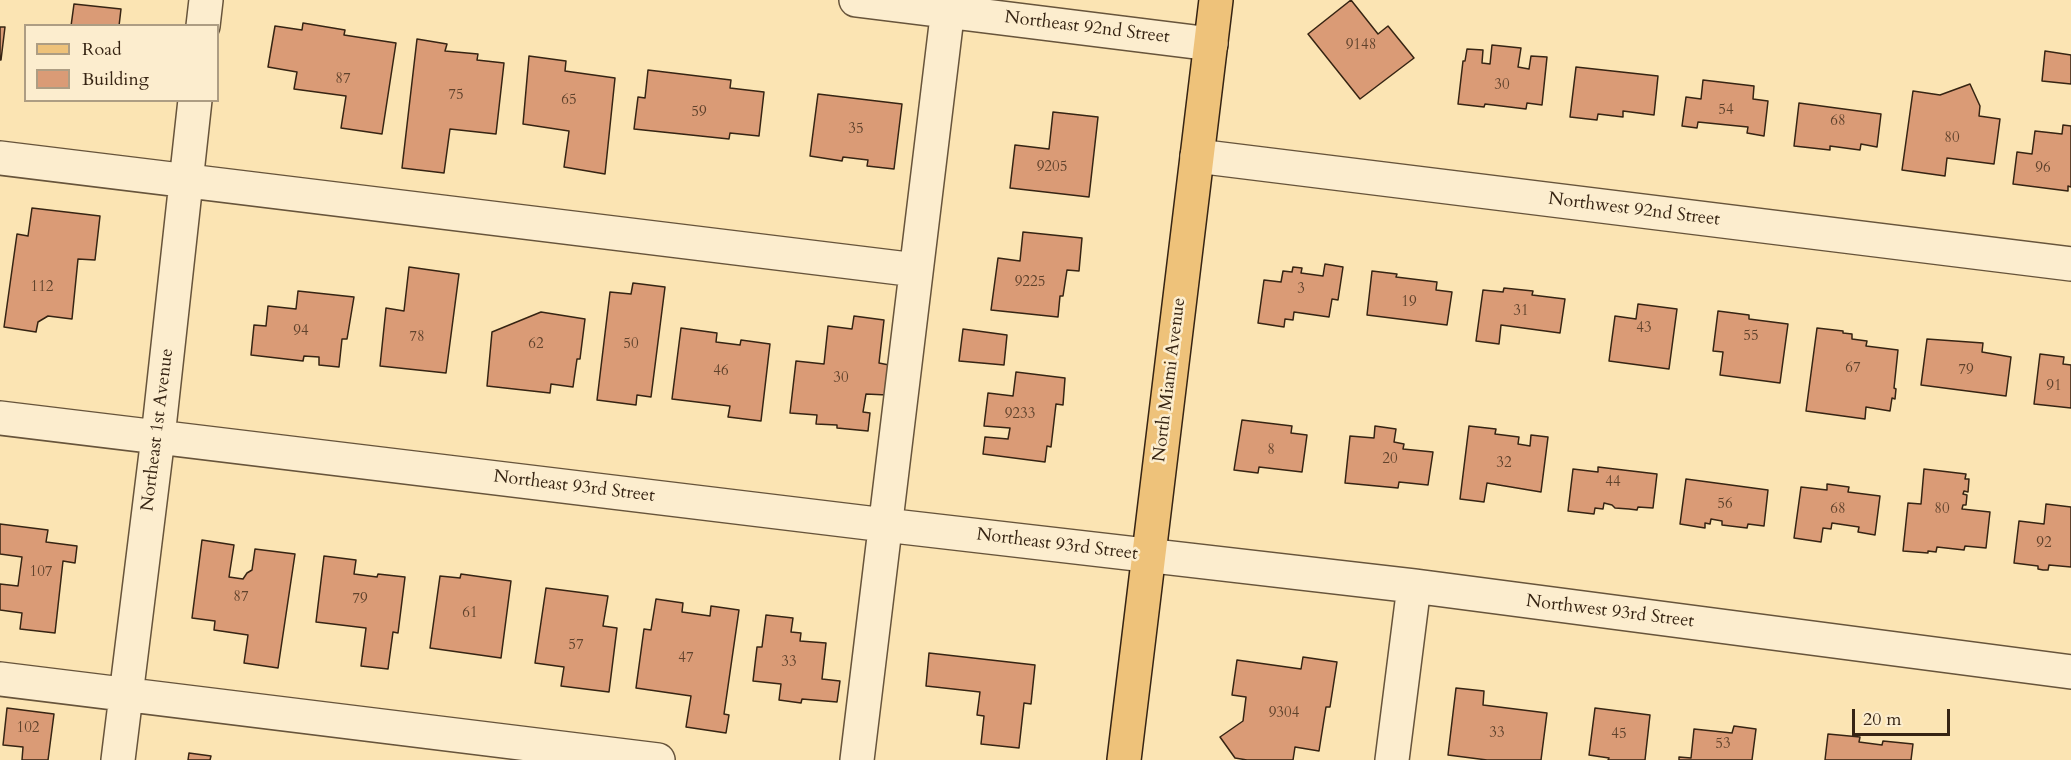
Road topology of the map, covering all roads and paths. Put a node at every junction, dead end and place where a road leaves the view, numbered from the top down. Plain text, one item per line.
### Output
1 (206, 0) edge
2 (856, 0) edge
3 (1216, 0) edge
4 (948, 6) edge
5 (203, 24) edge
6 (1211, 44) junction
7 (195, 102) edge
8 (1197, 156) junction
9 (0, 158) edge
10 (186, 180) junction
11 (2071, 264) edge
12 (916, 270) junction
13 (0, 418) edge
14 (158, 437) junction
15 (885, 525) junction
16 (1149, 556) junction
17 (1414, 586) junction
18 (2071, 672) edge
19 (0, 679) edge
20 (126, 694) junction
21 (118, 760) edge
22 (658, 760) edge
23 (857, 760) edge
24 (1124, 760) edge
25 (1392, 760) edge

1 - 5 street
2 - 4 street, Northeast 92nd Street
3 - 6 main road, North Miami Avenue
4 - 6 street, Northeast 92nd Street
4 - 12 street
6 - 8 main road, North Miami Avenue
7 - 10 street, Northeast 1st Avenue
8 - 11 street, Northwest 92nd Street
8 - 16 main road, North Miami Avenue
9 - 10 street
10 - 12 street
10 - 14 street, Northeast 1st Avenue
12 - 15 street
13 - 14 street, Northeast 93rd Street
14 - 15 street, Northeast 93rd Street
14 - 20 street, Northeast 1st Avenue
15 - 16 street, Northeast 93rd Street
15 - 23 street
16 - 17 street, Northwest 93rd Street
16 - 24 main road, North Miami Avenue
17 - 18 street, Northwest 93rd Street
17 - 25 street
19 - 20 street
20 - 21 street, Northeast 1st Avenue
20 - 22 street

